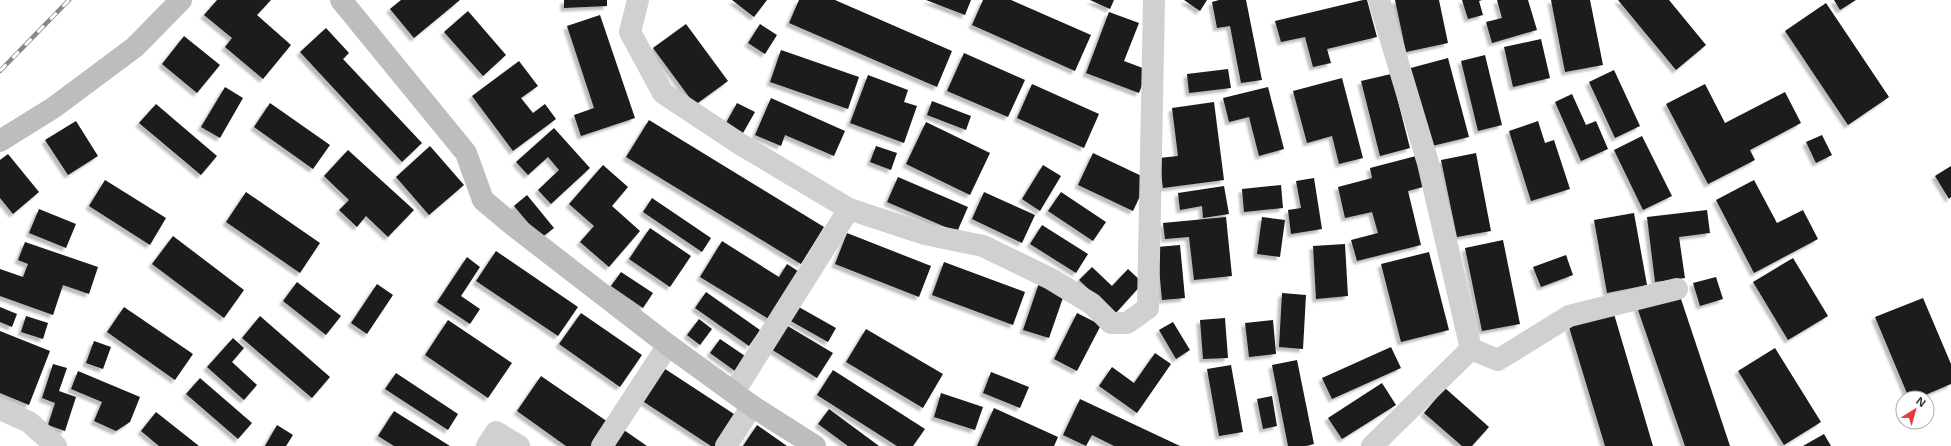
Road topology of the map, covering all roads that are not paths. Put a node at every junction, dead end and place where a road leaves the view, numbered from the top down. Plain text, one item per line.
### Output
1 (181, 0) edge
2 (341, 0) edge
3 (638, 0) edge
4 (1154, 0) edge
5 (1379, 0) edge
6 (0, 141) edge
7 (849, 209) junction
8 (1677, 289) dead end
9 (668, 345) junction
10 (1471, 349) junction
11 (734, 392) junction
12 (752, 406) junction
13 (0, 409) edge
14 (56, 446) edge
15 (487, 446) edge
16 (519, 446) edge
17 (602, 446) edge
18 (726, 446) edge
19 (815, 446) edge
20 (1372, 446) edge

1 - 6 street
2 - 9 street
3 - 7 street
4 - 7 street
5 - 10 street
7 - 11 street
8 - 10 street
9 - 11 street
9 - 17 street
10 - 20 street
11 - 12 street
12 - 18 street
12 - 19 street
13 - 14 street
15 - 16 street

